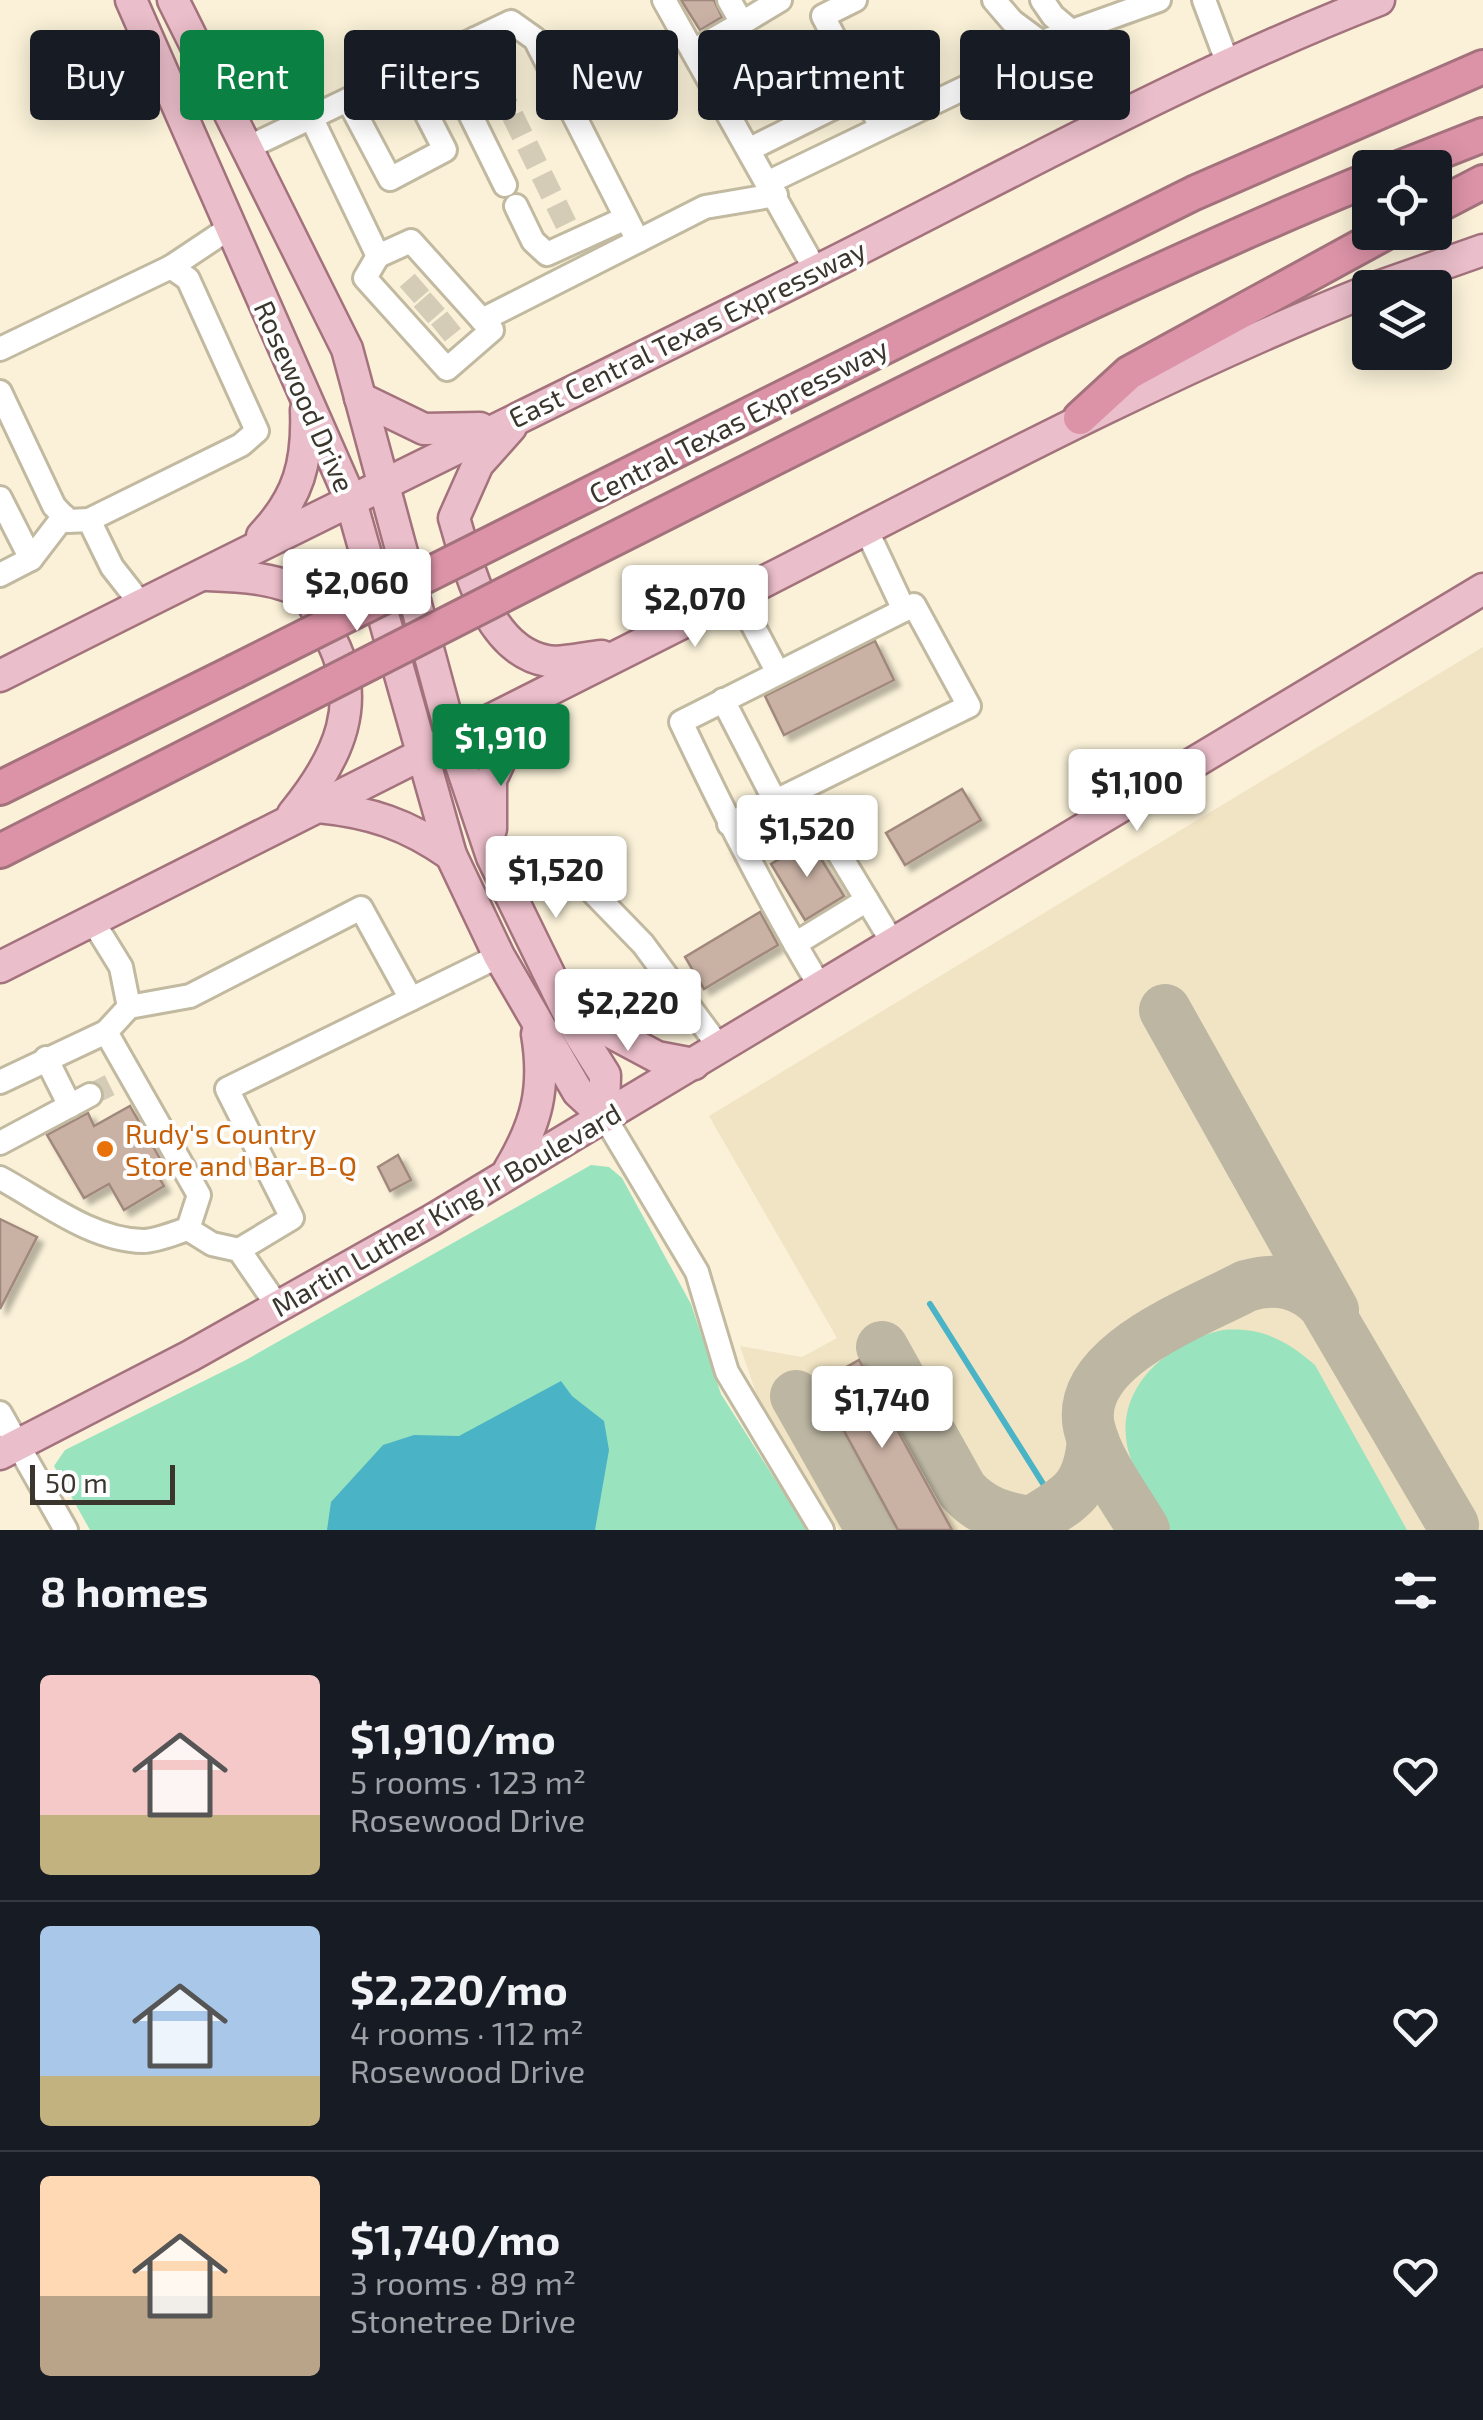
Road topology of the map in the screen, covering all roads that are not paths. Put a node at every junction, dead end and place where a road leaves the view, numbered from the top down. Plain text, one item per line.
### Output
1 (131, 0) edge
2 (173, 0) edge
3 (664, 0) edge
4 (728, 0) edge
5 (780, 0) edge
6 (855, 0) edge
7 (994, 0) edge
8 (1042, 0) edge
9 (1159, 0) edge
10 (1204, 0) edge
11 (1362, 3) edge
12 (742, 23) junction
13 (494, 30) edge
14 (830, 30) edge
15 (1023, 30) edge
16 (1071, 30) edge
17 (1075, 30) edge
18 (692, 51) junction
19 (1228, 64) junction
20 (1483, 67) edge
21 (960, 89) edge
22 (1130, 109) edge
23 (306, 120) edge
24 (311, 120) edge
25 (359, 120) edge
26 (430, 120) edge
27 (473, 120) edge
28 (809, 120) edge
29 (877, 120) edge
30 (1108, 120) edge
31 (881, 127) junction
32 (1483, 135) edge
33 (247, 148) junction
34 (750, 149) junction
35 (1445, 150) edge
36 (1483, 182) edge
37 (1352, 186) edge
38 (773, 189) junction
39 (1452, 198) edge
40 (626, 218) junction
41 (231, 227) junction
42 (638, 241) junction
43 (1354, 250) edge
44 (1483, 250) edge
45 (378, 256) junction
46 (171, 267) junction
47 (1427, 270) edge
48 (816, 271) junction
49 (414, 288) junction
50 (1352, 297) edge
51 (430, 307) junction
52 (454, 325) junction
53 (0, 349) edge
54 (0, 392) edge
55 (306, 397) junction
56 (360, 398) junction
57 (1080, 418) junction
58 (511, 420) junction
59 (384, 481) junction
60 (0, 498) edge
61 (350, 498) junction
62 (64, 516) junction
63 (89, 520) junction
64 (866, 529) junction
65 (248, 550) junction
66 (31, 558) junction
67 (0, 575) edge
68 (199, 575) junction
69 (1483, 589) edge
70 (737, 596) junction
71 (140, 604) junction
72 (904, 610) junction
73 (623, 653) junction
74 (778, 673) junction
75 (0, 676) edge
76 (724, 700) junction
77 (527, 702) junction
78 (453, 741) junction
79 (422, 754) junction
80 (0, 788) edge
81 (775, 801) junction
82 (318, 807) junction
83 (288, 820) junction
84 (729, 824) junction
85 (832, 842) dead end
86 (0, 852) edge
87 (451, 855) junction
88 (492, 857) junction
89 (509, 896) junction
90 (868, 900) junction
91 (92, 920) junction
92 (795, 944) junction
93 (894, 944) junction
94 (499, 956) junction
95 (0, 967) edge
96 (821, 988) junction
97 (411, 999) junction
98 (129, 1006) junction
99 (568, 1010) junction
100 (534, 1016) junction
101 (106, 1032) junction
102 (707, 1056) junction
103 (46, 1058) junction
104 (0, 1082) edge
105 (604, 1116) junction
106 (0, 1143) edge
107 (506, 1176) junction
108 (0, 1178) edge
109 (188, 1229) junction
110 (239, 1250) junction
111 (279, 1308) junction
112 (0, 1412) edge
113 (9, 1449) edge
114 (66, 1530) edge
115 (822, 1530) edge

1 - 41 main road, Rosewood Drive
2 - 33 main road, Rosewood Drive
3 - 18 street
4 - 12 street
5 - 12 street
6 - 14 street
7 - 15 street
8 - 16 street
9 - 17 street
10 - 19 street
11 - 19 main road, East Central Texas Expressway
12 - 18 street
13 - 40 street
18 - 34 street
19 - 22 main road, East Central Texas Expressway
20 - 80 highway, Central Texas Expressway, bridge
21 - 31 street
23 - 33 street
24 - 45 street
25 - 26 street
27 - 40 street
28 - 34 street
29 - 31 street
30 - 48 main road, East Central Texas Expressway
31 - 38 street
32 - 35 highway
33 - 56 main road, Rosewood Drive
34 - 38 street
36 - 39 highway
37 - 86 highway, Central Texas Expressway, bridge
38 - 42 street
38 - 48 street
40 - 42 street
41 - 46 street
41 - 55 main road, Rosewood Drive
42 - 52 street
43 - 57 highway
44 - 47 main road
45 - 49 street
45 - 49 street
46 - 53 street
46 - 63 street
48 - 58 main road, East Central Texas Expressway
49 - 51 street
49 - 51 street
50 - 57 main road
51 - 52 street
51 - 52 street
54 - 62 street
55 - 61 main road, Rosewood Drive
55 - 65 main road
56 - 58 main road
56 - 59 main road, Rosewood Drive
57 - 64 main road
58 - 59 main road, East Central Texas Expressway
58 - 73 main road
59 - 61 main road, East Central Texas Expressway
59 - 78 main road, Rosewood Drive
60 - 66 street
61 - 65 main road, East Central Texas Expressway
61 - 79 main road, Rosewood Drive
62 - 63 street
62 - 66 street
63 - 71 street
64 - 70 main road
64 - 72 street
65 - 68 main road, East Central Texas Expressway
66 - 67 street
68 - 71 main road, East Central Texas Expressway
68 - 83 main road
69 - 93 main road, Martin Luther King Jr Boulevard
70 - 73 main road
70 - 74 street
71 - 75 main road, East Central Texas Expressway
72 - 74 street
72 - 81 street
73 - 77 main road
74 - 76 street
76 - 81 street
76 - 84 street
77 - 78 main road
77 - 88 main road
78 - 79 main road
78 - 88 main road, Rosewood Drive
79 - 82 main road
79 - 87 main road, Rosewood Drive
81 - 84 street
82 - 83 main road
82 - 87 main road
83 - 91 main road
84 - 92 street
85 - 90 street
87 - 94 main road, Rosewood Drive
88 - 89 main road, Rosewood Drive
89 - 99 main road, Rosewood Drive
89 - 102 street
90 - 92 street
90 - 93 street
91 - 95 main road
91 - 98 street
92 - 96 street
93 - 96 main road, Martin Luther King Jr Boulevard
94 - 97 street
94 - 100 main road, Rosewood Drive
96 - 102 main road, Martin Luther King Jr Boulevard
97 - 98 street
97 - 110 street
98 - 101 street
99 - 102 main road
99 - 105 main road, Rosewood Drive
100 - 105 main road, Rosewood Drive
100 - 107 main road
101 - 103 street
101 - 109 street
102 - 105 main road, Martin Luther King Jr Boulevard
103 - 104 street
103 - 106 street
105 - 107 main road, Martin Luther King Jr Boulevard
105 - 115 street
107 - 111 main road, Martin Luther King Jr Boulevard
108 - 109 street
109 - 110 street
110 - 111 street
111 - 113 main road, Martin Luther King Jr Boulevard
112 - 113 street
113 - 114 street

